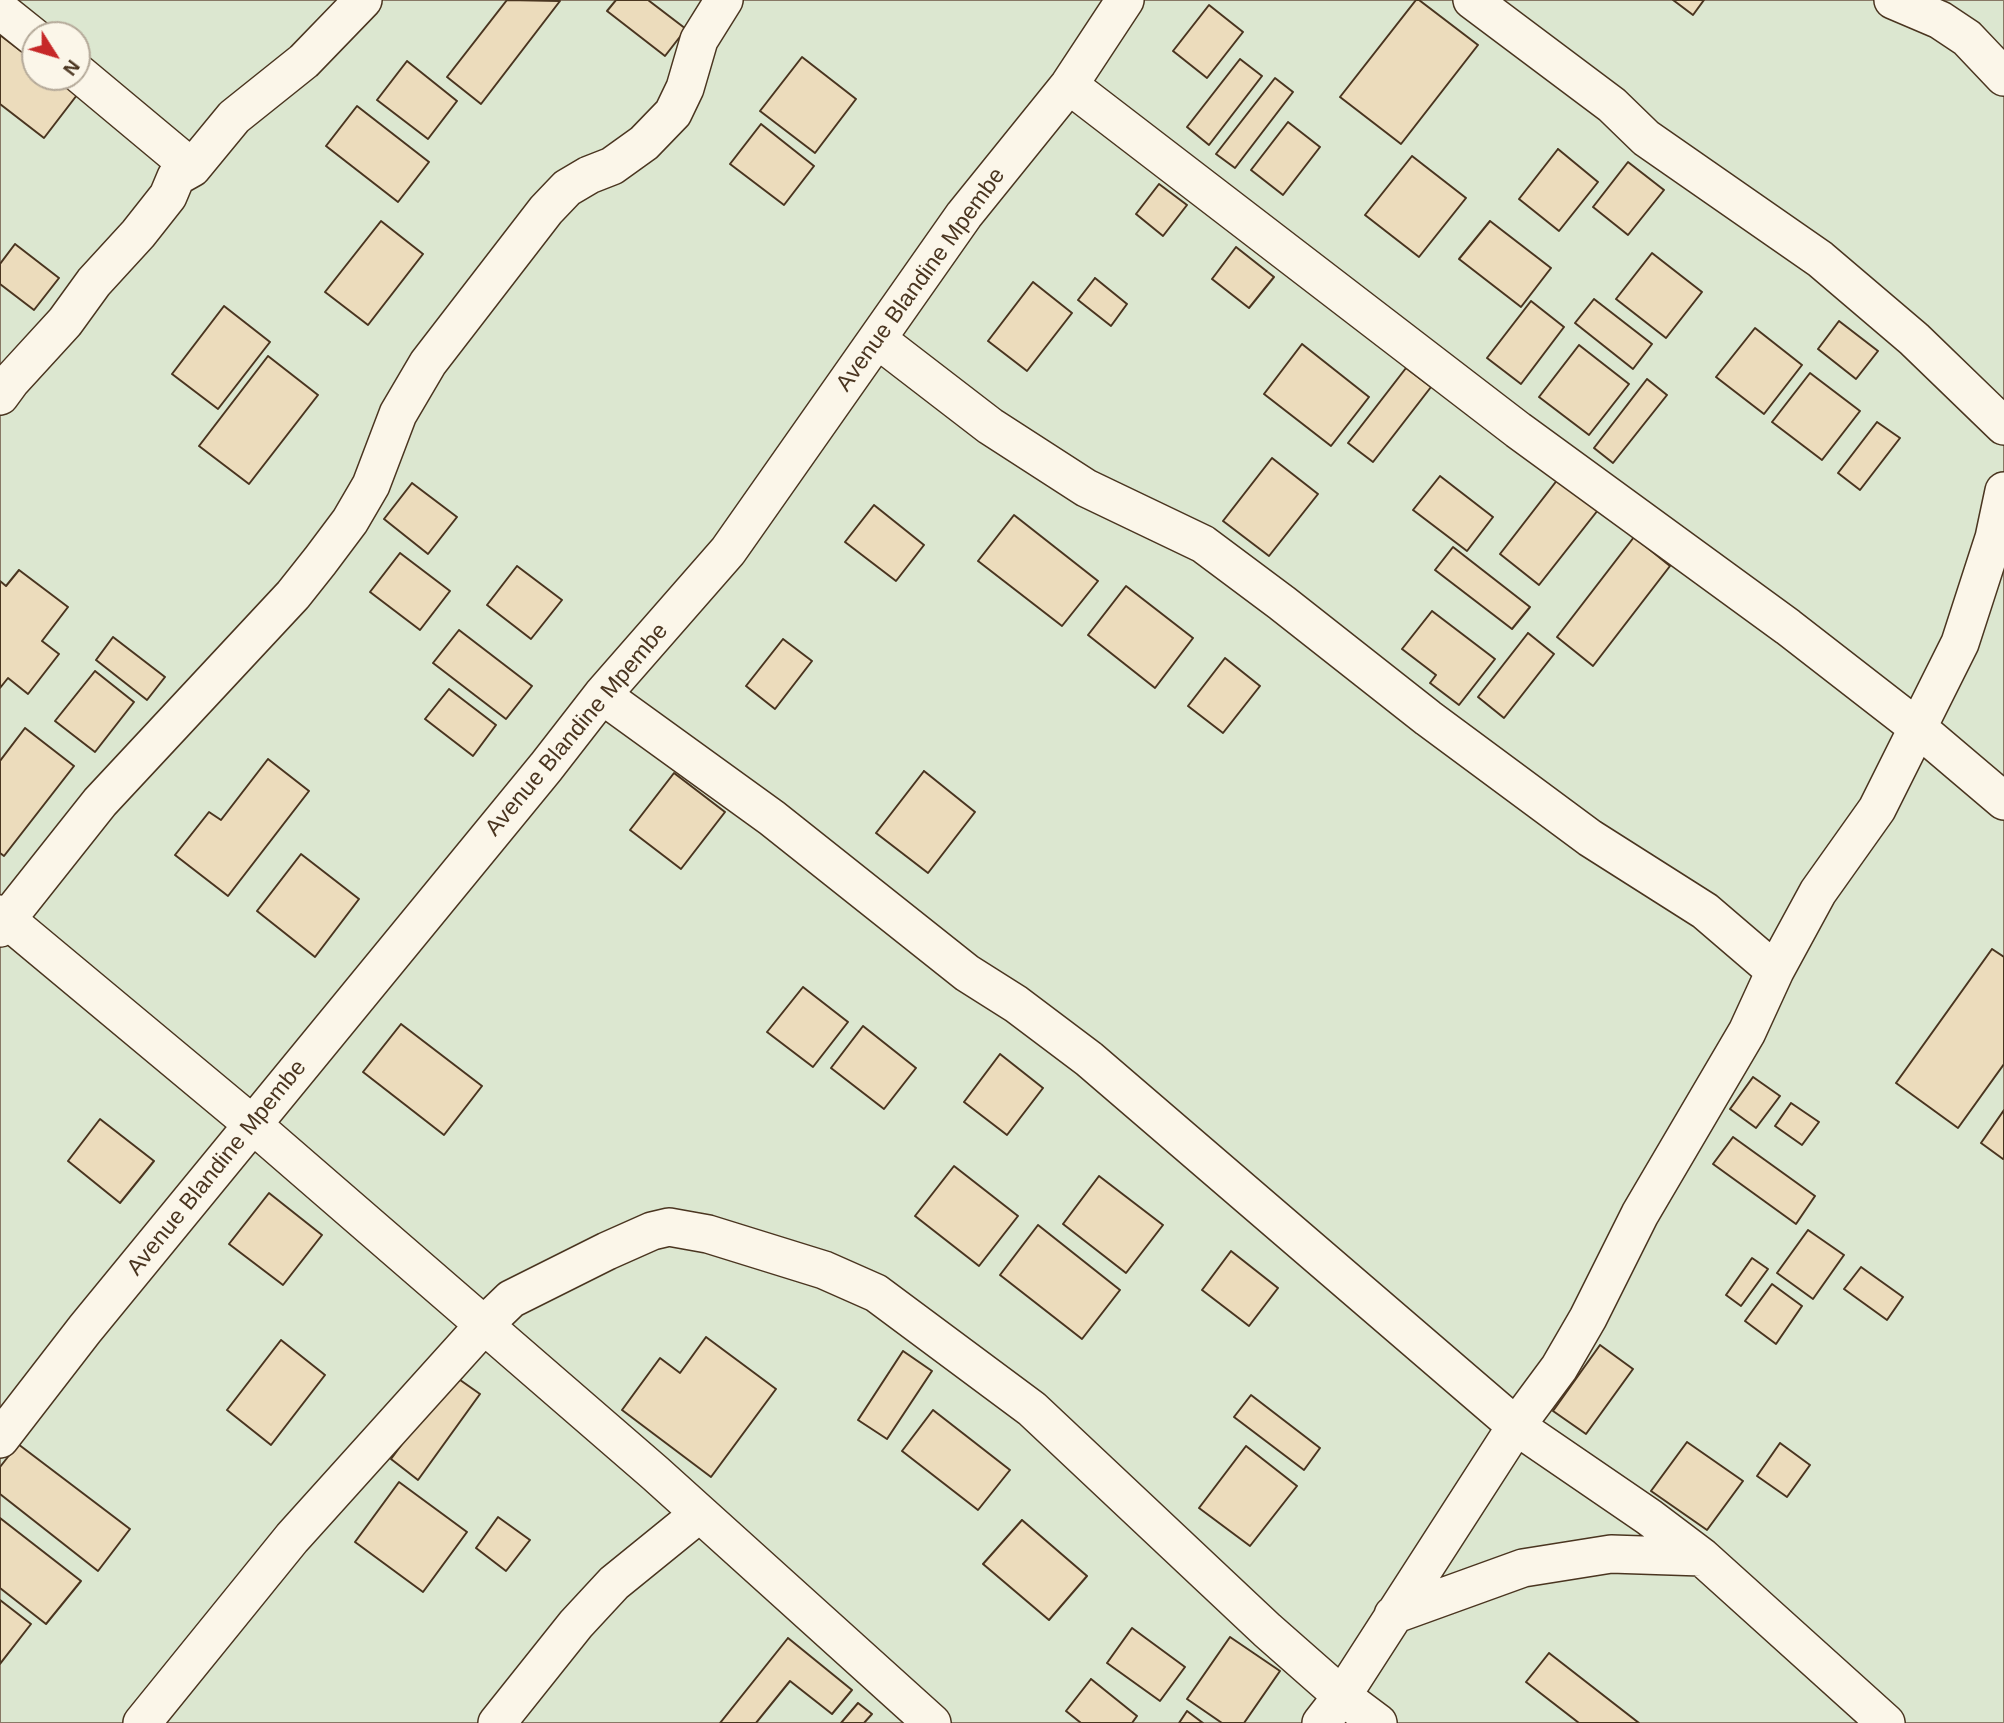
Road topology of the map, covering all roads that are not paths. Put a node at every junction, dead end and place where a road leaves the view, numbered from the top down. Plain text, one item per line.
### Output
1 (363, 0) edge
2 (724, 0) edge
3 (1125, 0) edge
4 (1472, 0) edge
5 (1893, 0) edge
6 (0, 10) edge
7 (21, 27) edge
8 (2004, 77) edge
9 (91, 84) edge
10 (1069, 85) junction
11 (192, 168) junction
12 (877, 339) junction
13 (0, 396) edge
14 (2004, 426) edge
15 (2004, 491) edge
16 (602, 695) junction
17 (1918, 728) junction
18 (2004, 801) edge
19 (3, 921) edge
20 (1775, 971) junction
21 (252, 1125) junction
22 (484, 1325) junction
23 (1516, 1426) junction
24 (0, 1439) edge
25 (699, 1514) junction
26 (1702, 1558) junction
27 (1393, 1615) junction
28 (1331, 1710) edge
29 (142, 1723) edge
30 (497, 1723) edge
31 (932, 1723) edge
32 (1378, 1723) edge
33 (1885, 1723) edge

1 - 11 street
2 - 19 street
3 - 10 street, Avenue Blandine Mpembe
4 - 14 street
5 - 8 street
6 - 7 street
9 - 11 street
10 - 12 street, Avenue Blandine Mpembe
10 - 17 street
11 - 13 street
12 - 16 street, Avenue Blandine Mpembe
12 - 20 street
15 - 17 street
16 - 21 street, Avenue Blandine Mpembe
16 - 23 street
17 - 18 street
17 - 20 street
19 - 21 street
20 - 23 street
21 - 22 street
21 - 24 street, Avenue Blandine Mpembe
22 - 25 street
22 - 28 street
22 - 29 street
23 - 26 street
23 - 27 street
25 - 30 street
25 - 31 street
26 - 27 street
26 - 33 street
27 - 28 street
28 - 32 street

